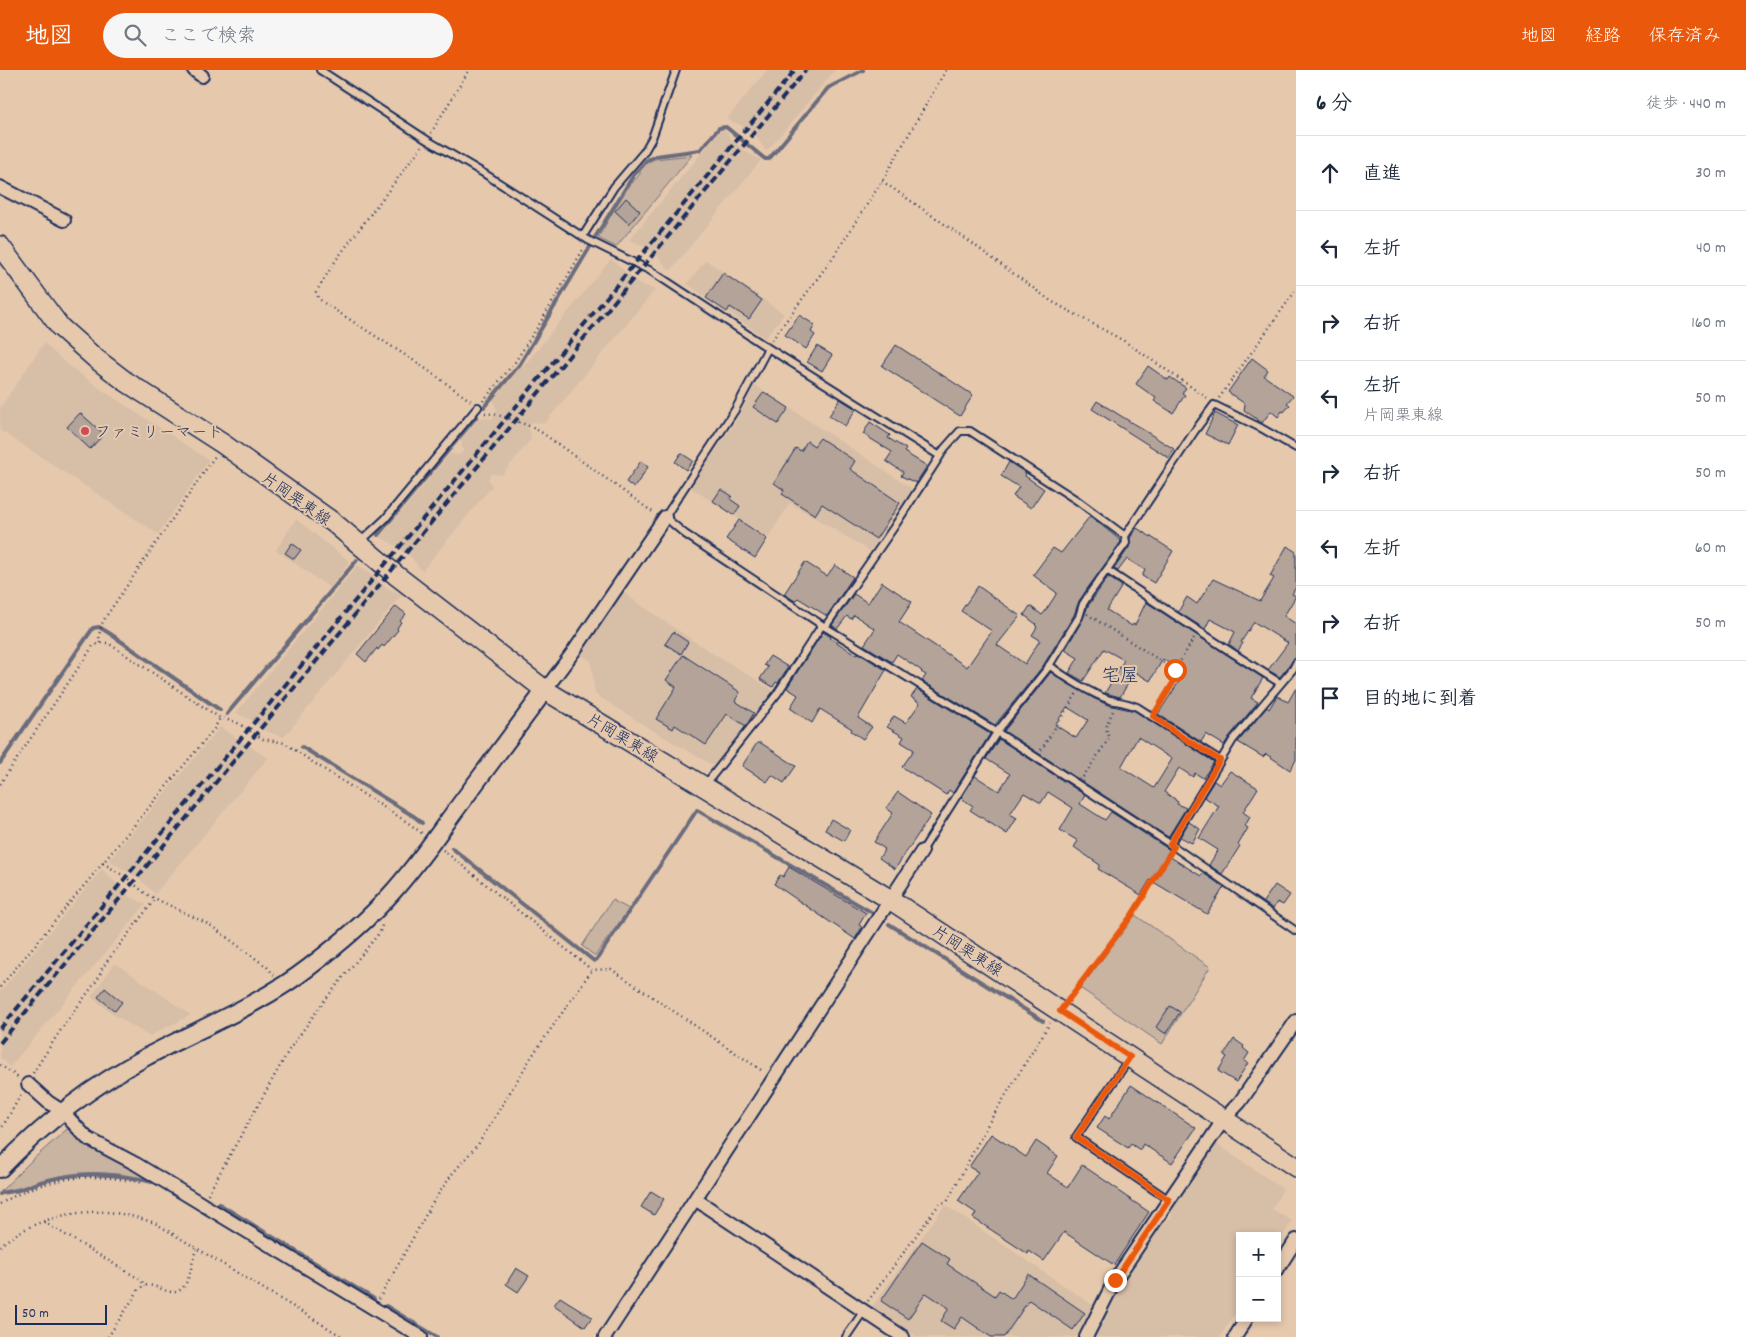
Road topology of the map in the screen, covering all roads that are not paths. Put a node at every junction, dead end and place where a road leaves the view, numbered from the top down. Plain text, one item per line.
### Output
1 (320, 70) edge
2 (676, 70) edge
3 (0, 187) edge
4 (64, 220) dead end
5 (585, 238) junction
6 (0, 246) edge
7 (768, 348) junction
8 (478, 407) road end
9 (1296, 448) edge
10 (940, 456) junction
11 (665, 517) junction
12 (1125, 536) junction
13 (358, 544) junction
14 (1108, 570) junction
15 (824, 626) junction
16 (1296, 662) edge
17 (1049, 665) junction
18 (1280, 684) junction
19 (545, 690) junction
20 (997, 733) junction
21 (1220, 760) junction
22 (704, 786) junction
23 (1172, 845) junction
24 (922, 851) joint
25 (892, 900) junction
26 (1296, 931) edge
27 (1296, 1021) edge
28 (1130, 1057) junction
29 (27, 1084) road end
30 (62, 1111) junction
31 (1224, 1119) junction
32 (1296, 1167) edge
33 (0, 1169) edge
34 (694, 1199) junction
35 (1169, 1200) junction
36 (1296, 1240) edge
37 (1281, 1264) edge
38 (863, 1311) junction
39 (1244, 1322) edge
40 (421, 1337) edge
41 (605, 1337) edge
42 (846, 1337) edge
43 (903, 1337) edge
44 (1086, 1337) edge
45 (1235, 1337) edge

1 - 5 lane
2 - 5 lane
3 - 4 street
5 - 7 lane
6 - 13 main road, 片岡栗東線
7 - 10 lane
7 - 11 lane
8 - 13 lane
9 - 12 lane
10 - 12 lane
10 - 15 lane
11 - 15 lane
11 - 19 street
12 - 14 lane
13 - 19 main road, 片岡栗東線
14 - 17 lane
14 - 18 lane
15 - 20 lane
15 - 22 lane
16 - 18 lane
17 - 20 lane
17 - 21 lane
18 - 21 lane
19 - 22 main road, 片岡栗東線
19 - 30 street
20 - 23 lane
20 - 24 lane
21 - 23 lane
22 - 25 main road, 片岡栗東線
23 - 26 lane
24 - 25 street
25 - 28 main road, 片岡栗東線
25 - 34 street
27 - 31 street
28 - 31 main road, 片岡栗東線
28 - 35 lane
29 - 30 street
30 - 33 street
30 - 40 street
31 - 32 main road, 片岡栗東線
31 - 35 street
34 - 38 street
34 - 41 street
35 - 44 street
36 - 37 street
38 - 42 lane
38 - 43 street
39 - 45 street

